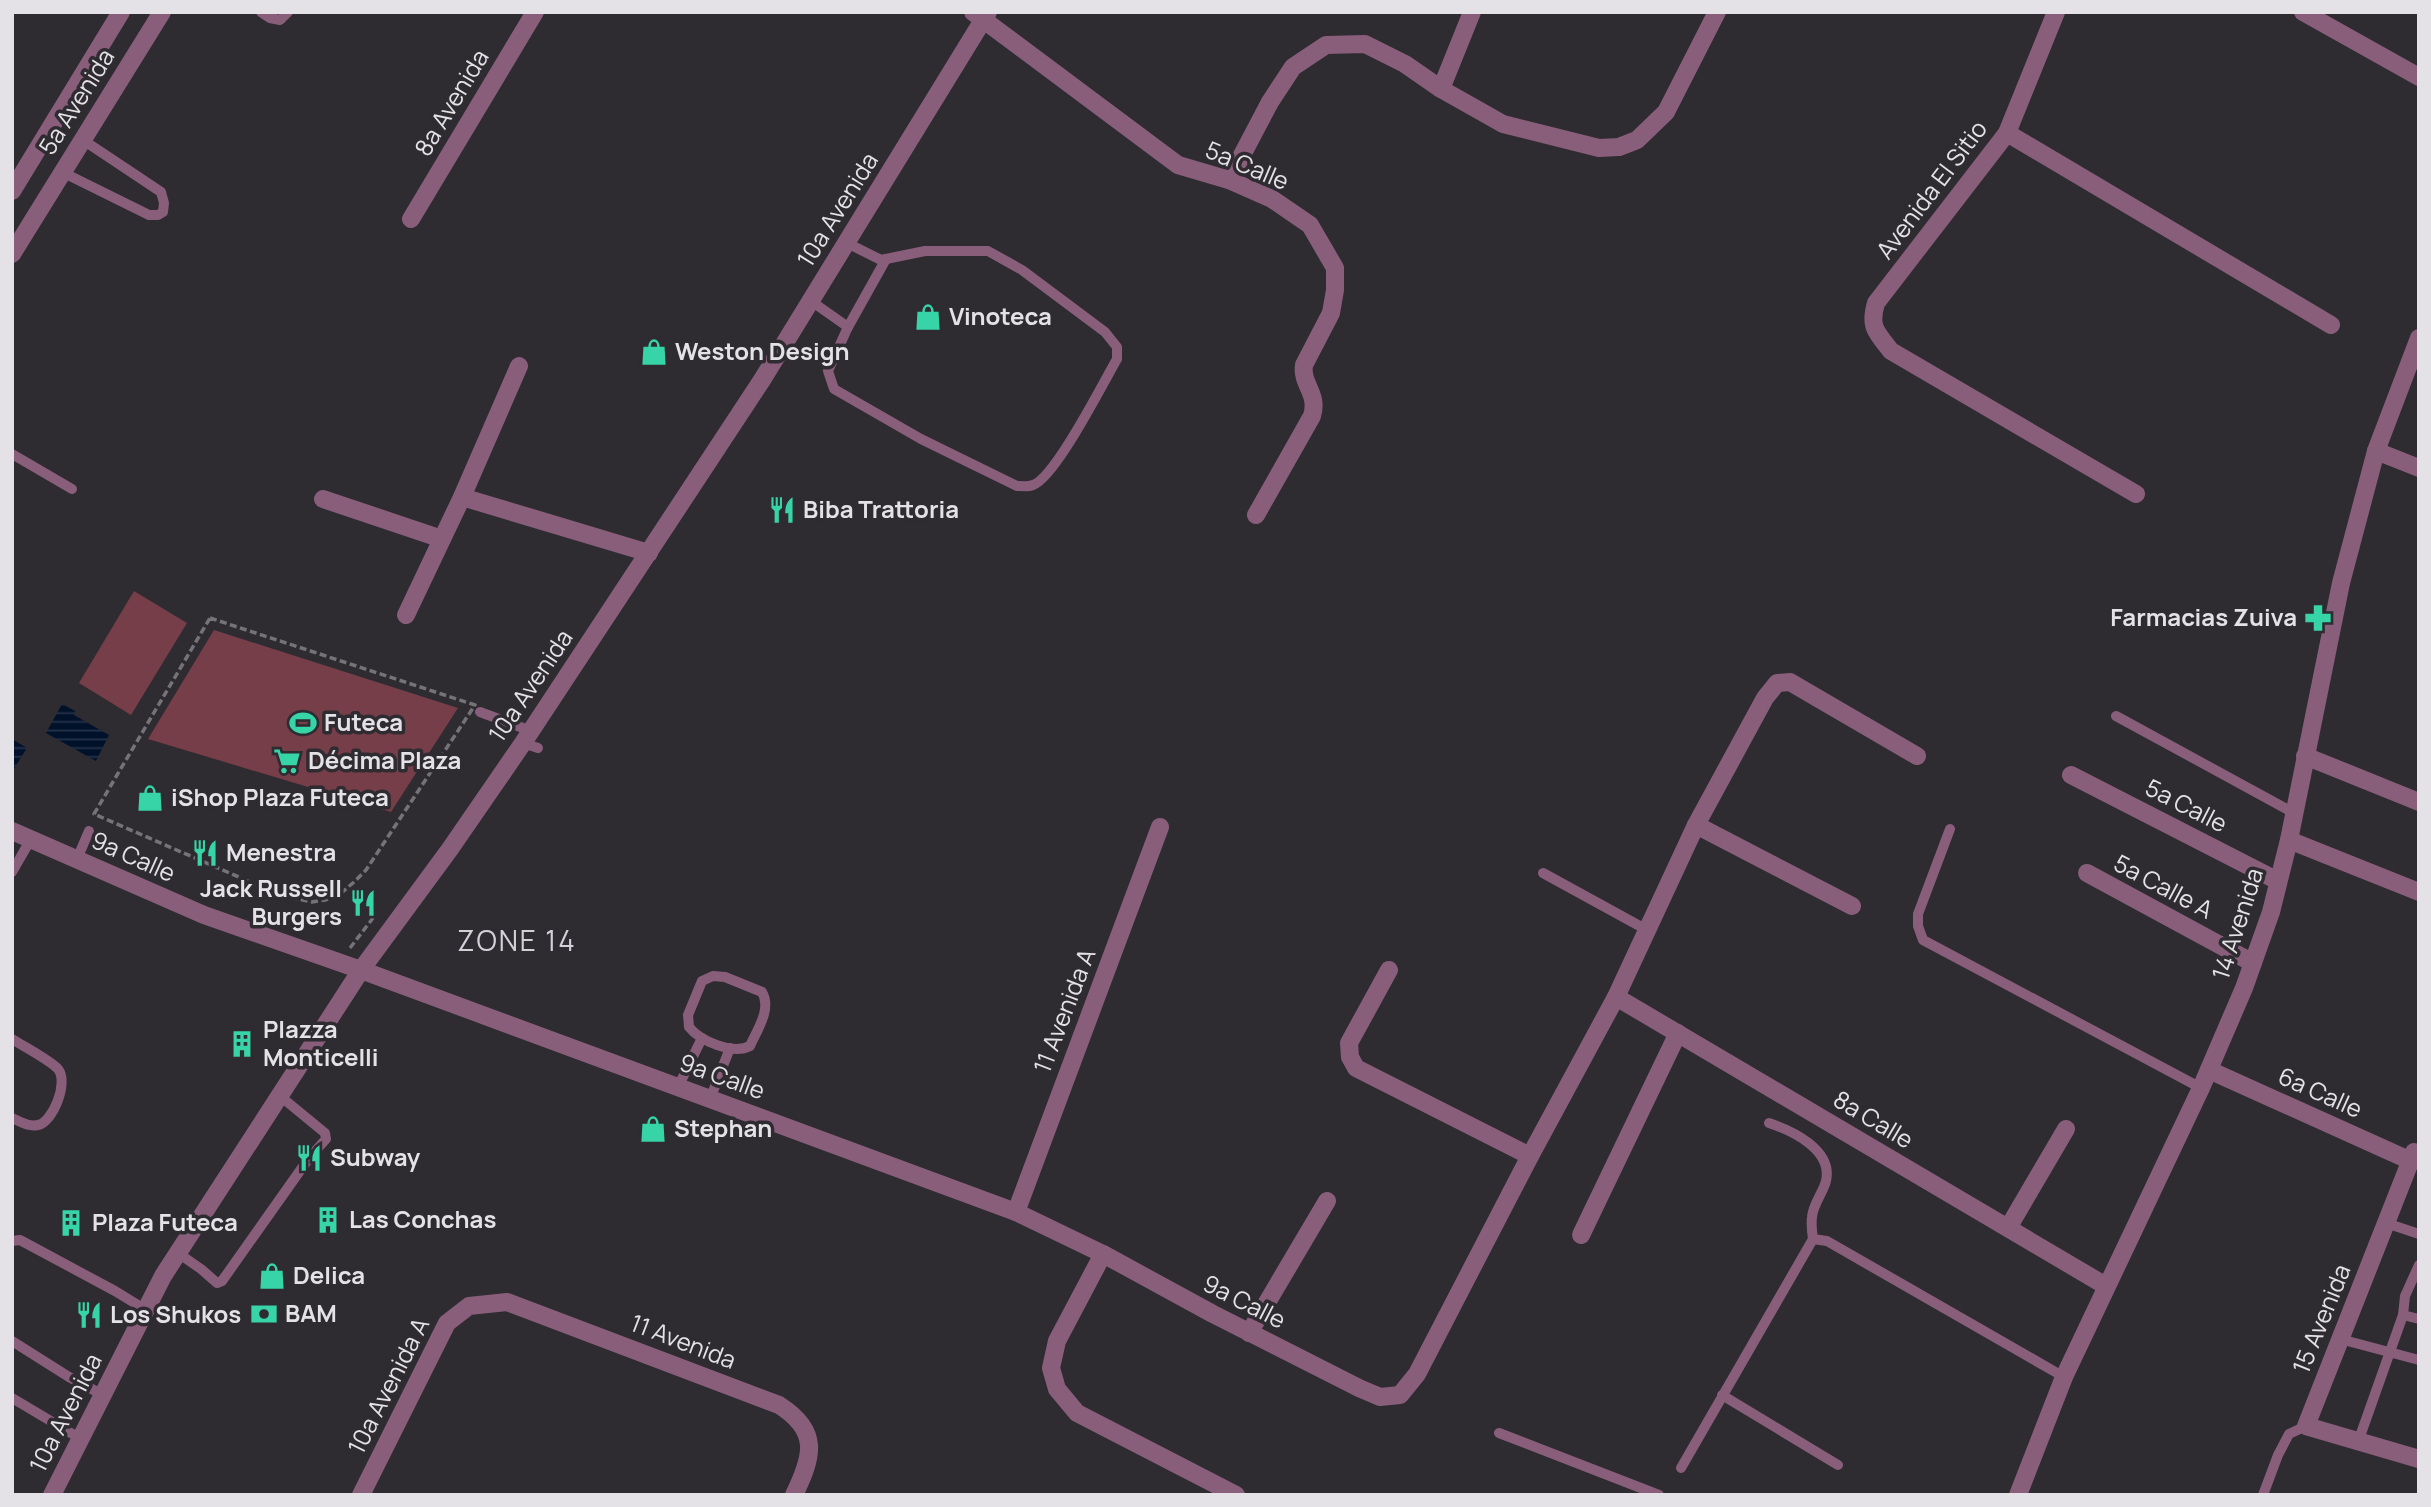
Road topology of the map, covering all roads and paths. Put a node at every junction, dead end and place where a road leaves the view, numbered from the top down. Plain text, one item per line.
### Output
1 (121, 12) edge
2 (162, 12) edge
3 (261, 12) edge
4 (288, 12) edge
5 (535, 12) edge
6 (1472, 12) edge
7 (1717, 12) edge
8 (2056, 12) edge
9 (2303, 12) edge
10 (982, 15) edge
11 (2419, 77) edge
12 (1441, 89) junction
13 (2007, 133) junction
14 (83, 140) junction
15 (62, 172) junction
16 (1230, 180) junction
17 (12, 191) edge
18 (411, 219) dead end
19 (847, 243) junction
20 (12, 254) edge
21 (886, 259) junction
22 (811, 301) junction
23 (2331, 325) dead end
24 (848, 327) junction
25 (2419, 338) edge
26 (519, 366) dead end
27 (2376, 451) junction
28 (12, 454) edge
29 (2419, 468) edge
30 (72, 489) dead end
31 (2136, 494) dead end
32 (462, 497) junction
33 (323, 499) dead end
34 (1256, 515) dead end
35 (442, 539) junction
36 (649, 553) junction
37 (406, 615) dead end
38 (480, 712) dead end
39 (2116, 716) dead end
40 (531, 741) junction
41 (1917, 756) dead end
42 (2305, 756) junction
43 (2071, 775) dead end
44 (2419, 802) edge
45 (2294, 813) junction
46 (94, 814) joint
47 (1696, 825) junction
48 (1160, 827) dead end
49 (1950, 829) dead end
50 (12, 831) edge
51 (89, 831) dead end
52 (31, 839) junction
53 (2289, 839) junction
54 (77, 859) junction
55 (12, 872) edge
56 (1543, 873) dead end
57 (2087, 873) dead end
58 (2278, 881) junction
59 (2419, 892) edge
60 (1852, 906) dead end
61 (380, 910) dead end
62 (1647, 930) junction
63 (348, 951) dead end
64 (2253, 963) junction
65 (1389, 970) dead end
66 (361, 971) junction
67 (1616, 997) junction
68 (1678, 1034) junction
69 (702, 1038) junction
70 (12, 1039) edge
71 (730, 1048) junction
72 (2209, 1070) junction
73 (678, 1087) junction
74 (2200, 1088) junction
75 (280, 1096) junction
76 (710, 1099) junction
77 (12, 1118) edge
78 (1769, 1124) dead end
79 (2066, 1129) dead end
80 (1530, 1156) junction
81 (2413, 1156) joint
82 (1327, 1201) dead end
83 (1016, 1212) junction
84 (2386, 1223) junction
85 (2008, 1228) junction
86 (2419, 1234) edge
87 (1581, 1235) dead end
88 (1813, 1239) junction
89 (12, 1241) edge
90 (178, 1253) junction
91 (1103, 1254) junction
92 (2419, 1265) edge
93 (2106, 1286) junction
94 (469, 1306) joint
95 (146, 1310) junction
96 (2403, 1315) junction
97 (2419, 1319) edge
98 (1249, 1333) junction
99 (2340, 1339) junction
100 (12, 1341) edge
101 (2390, 1352) junction
102 (2419, 1360) edge
103 (2064, 1377) junction
104 (103, 1395) junction
105 (1723, 1395) junction
106 (12, 1398) edge
107 (2306, 1426) junction
108 (1499, 1433) dead end
109 (81, 1439) junction
110 (2358, 1442) junction
111 (2419, 1459) edge
112 (1838, 1465) dead end
113 (1681, 1468) dead end
114 (367, 1493) edge
115 (52, 1495) edge
116 (794, 1495) edge
117 (1236, 1495) edge
118 (1659, 1495) edge
119 (2018, 1495) edge
120 (2263, 1495) edge

1 - 17 street, 5a Avenida
2 - 14 street, 5a Avenida
3 - 4 lane
5 - 18 street, 8a Avenida
6 - 12 street
7 - 12 street
8 - 13 street, Avenida El Sitio
9 - 11 street
10 - 16 street, 5a Calle
10 - 19 street, 10a Avenida
12 - 16 street
13 - 23 street
13 - 31 street, Avenida El Sitio
14 - 15 street, 5a Avenida
14 - 15 lane
15 - 20 street, 5a Avenida
16 - 34 street, 5a Calle
19 - 21 lane
19 - 22 street, 10a Avenida
21 - 24 lane
21 - 24 lane
22 - 24 lane
22 - 36 street, 10a Avenida
25 - 27 street, 14 Avenida
26 - 32 street
27 - 29 street
27 - 42 street, 14 Avenida
28 - 30 lane
32 - 35 street
32 - 36 street
33 - 35 street
35 - 37 street
36 - 40 street, 10a Avenida
38 - 40 lane
39 - 45 lane
40 - 66 street, 10a Avenida
41 - 47 street
42 - 44 street
42 - 45 street, 14 Avenida
43 - 58 street, 5a Calle
45 - 53 street, 14 Avenida
46 - 46 path
47 - 60 street
47 - 62 street
48 - 83 street, 11 Avenida A
49 - 74 lane
50 - 52 street, 9a Calle
51 - 54 lane
52 - 54 street, 9a Calle
52 - 55 lane
53 - 58 street, 14 Avenida
53 - 59 street
54 - 66 street, 9a Calle
56 - 62 lane
57 - 64 street, 5a Calle A
58 - 64 street, 14 Avenida
61 - 63 path
62 - 67 street
64 - 72 street, 14 Avenida
65 - 80 street
66 - 73 street, 9a Calle
66 - 75 street, 10a Avenida
67 - 68 street, 8a Calle
67 - 80 street
68 - 85 street, 8a Calle
68 - 87 street
69 - 71 lane
69 - 71 lane
69 - 73 lane
70 - 77 lane
71 - 76 lane
72 - 74 street, 14 Avenida
72 - 81 street, 6a Calle
73 - 76 street, 9a Calle
74 - 93 street, 14 Avenida
75 - 90 street, 10a Avenida
75 - 90 lane
76 - 83 street, 9a Calle
78 - 88 lane
79 - 85 street
80 - 98 street, 9a Calle
81 - 84 street, 15 Avenida
82 - 98 street
83 - 91 street, 9a Calle
84 - 86 lane
84 - 99 street, 15 Avenida
85 - 93 street, 8a Calle
88 - 103 lane
88 - 105 lane
89 - 95 lane
90 - 95 street, 10a Avenida
91 - 98 street, 9a Calle
91 - 117 street
92 - 96 lane
93 - 103 street, 14 Avenida
94 - 114 street, 10a Avenida A
94 - 116 street, 11 Avenida
95 - 104 street, 10a Avenida
96 - 97 lane
96 - 101 lane
99 - 101 lane
99 - 107 street, 15 Avenida
100 - 104 lane
101 - 102 lane
101 - 110 lane
103 - 119 street, 14 Avenida
104 - 109 street, 10a Avenida
105 - 112 lane
105 - 113 lane
106 - 109 lane
107 - 110 street
107 - 120 lane, 15 Avenida
108 - 118 lane
109 - 115 street, 10a Avenida
110 - 111 street

